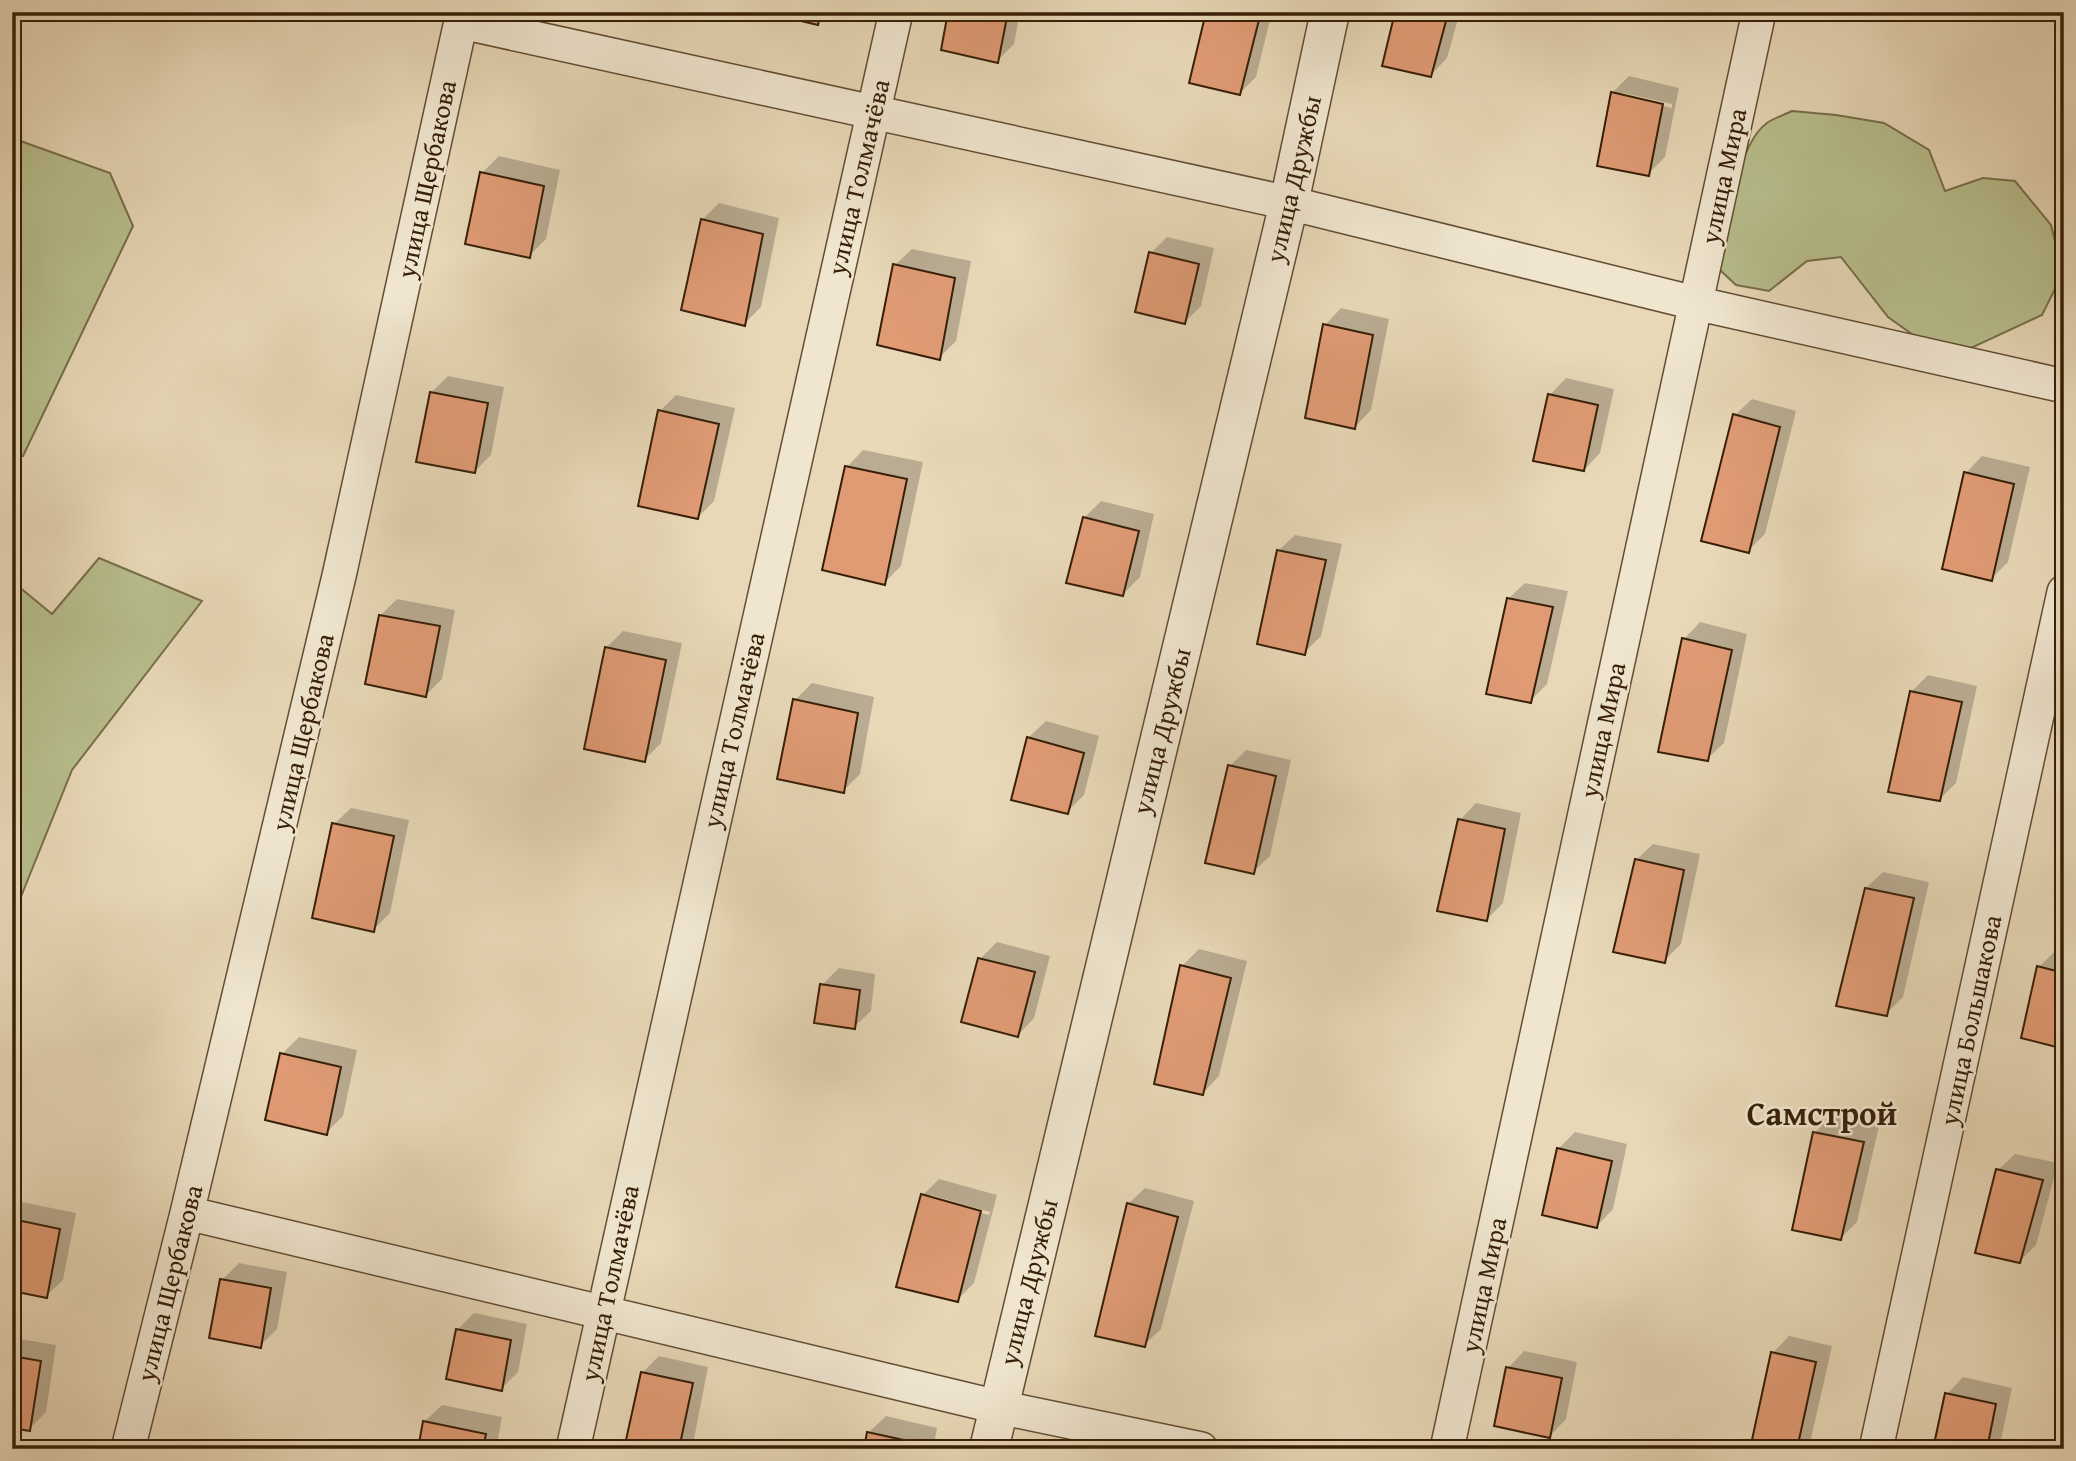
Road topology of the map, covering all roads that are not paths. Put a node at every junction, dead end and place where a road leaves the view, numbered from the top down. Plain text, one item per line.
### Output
1 (896, 12) edge
2 (1330, 12) edge
3 (1759, 12) edge
4 (462, 17) edge
5 (873, 112) junction
6 (1289, 203) junction
7 (1695, 303) junction
8 (2064, 386) edge
9 (2064, 592) edge
10 (187, 1213) junction
11 (602, 1312) junction
12 (998, 1407) junction
13 (128, 1449) edge
14 (573, 1449) edge
15 (989, 1449) edge
16 (1201, 1449) edge
17 (1447, 1449) edge
18 (1876, 1449) edge

1 - 5 street, улица Толмачёва
2 - 6 street, улица Дружбы
3 - 7 street, улица Мира
4 - 5 street
4 - 10 street, улица Щербакова
5 - 6 street
5 - 11 street, улица Толмачёва
6 - 7 street
6 - 12 street, улица Дружбы
7 - 8 street
7 - 17 street, улица Мира
9 - 18 street, улица Большакова
10 - 11 street
10 - 13 street, улица Щербакова
11 - 12 street
11 - 14 street, улица Толмачёва
12 - 15 street, улица Дружбы
12 - 16 street

